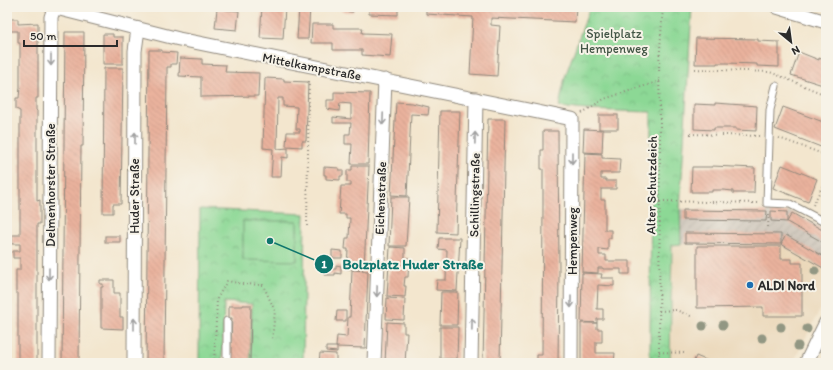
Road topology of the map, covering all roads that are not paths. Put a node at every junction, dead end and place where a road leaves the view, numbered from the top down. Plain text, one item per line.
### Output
1 (54, 7) edge
2 (778, 7) edge
3 (826, 22) edge
4 (138, 30) junction
5 (385, 80) junction
6 (776, 86) dead end
7 (476, 99) junction
8 (572, 119) joint
9 (826, 223) edge
10 (227, 321) dead end
11 (826, 322) edge
12 (49, 363) edge
13 (134, 363) edge
14 (227, 363) edge
15 (374, 363) edge
16 (471, 363) edge
17 (571, 363) edge
18 (806, 363) edge

1 - 4 street, Mittelkampstraße
1 -> 12 street, Delmenhorster Straße
2 - 3 street
4 - 5 street, Mittelkampstraße
13 -> 4 street, Huder Straße
5 - 7 street, Mittelkampstraße
5 -> 15 street, Eichenstraße
6 - 9 lane
7 - 8 street, Mittelkampstraße
16 -> 7 street, Schillingstraße
8 -> 17 street, Hempenweg
10 - 14 lane
11 - 18 street

